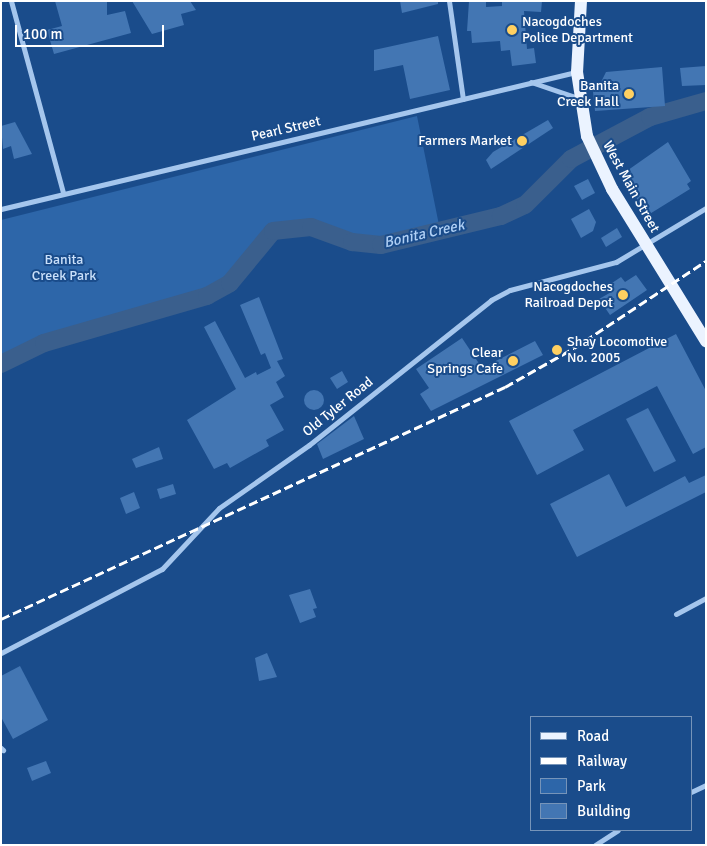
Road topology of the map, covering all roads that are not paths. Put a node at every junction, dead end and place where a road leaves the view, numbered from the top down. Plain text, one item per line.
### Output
1 (11, 1) edge
2 (449, 1) edge
3 (581, 1) edge
4 (576, 72) junction
5 (530, 82) junction
6 (578, 98) junction
7 (463, 99) junction
8 (63, 194) junction
9 (706, 208) edge
10 (1, 209) edge
11 (646, 246) junction
12 (706, 341) edge
13 (706, 598) edge
14 (676, 614) dead end
15 (1, 654) edge
16 (706, 785) edge
17 (692, 792) edge
18 (616, 831) edge
19 (594, 845) edge

1 - 8 street
2 - 7 street
3 - 4 main road, West Main Street
4 - 5 street, Pearl Street
4 - 6 main road, West Main Street
5 - 6 street
5 - 7 street, Pearl Street
6 - 11 main road, West Main Street
7 - 8 street, Pearl Street
8 - 10 street, Pearl Street
9 - 11 street, Old Tyler Road
11 - 12 main road, West Main Street
11 - 15 street, Old Tyler Road
13 - 14 street
16 - 17 street
18 - 19 street

